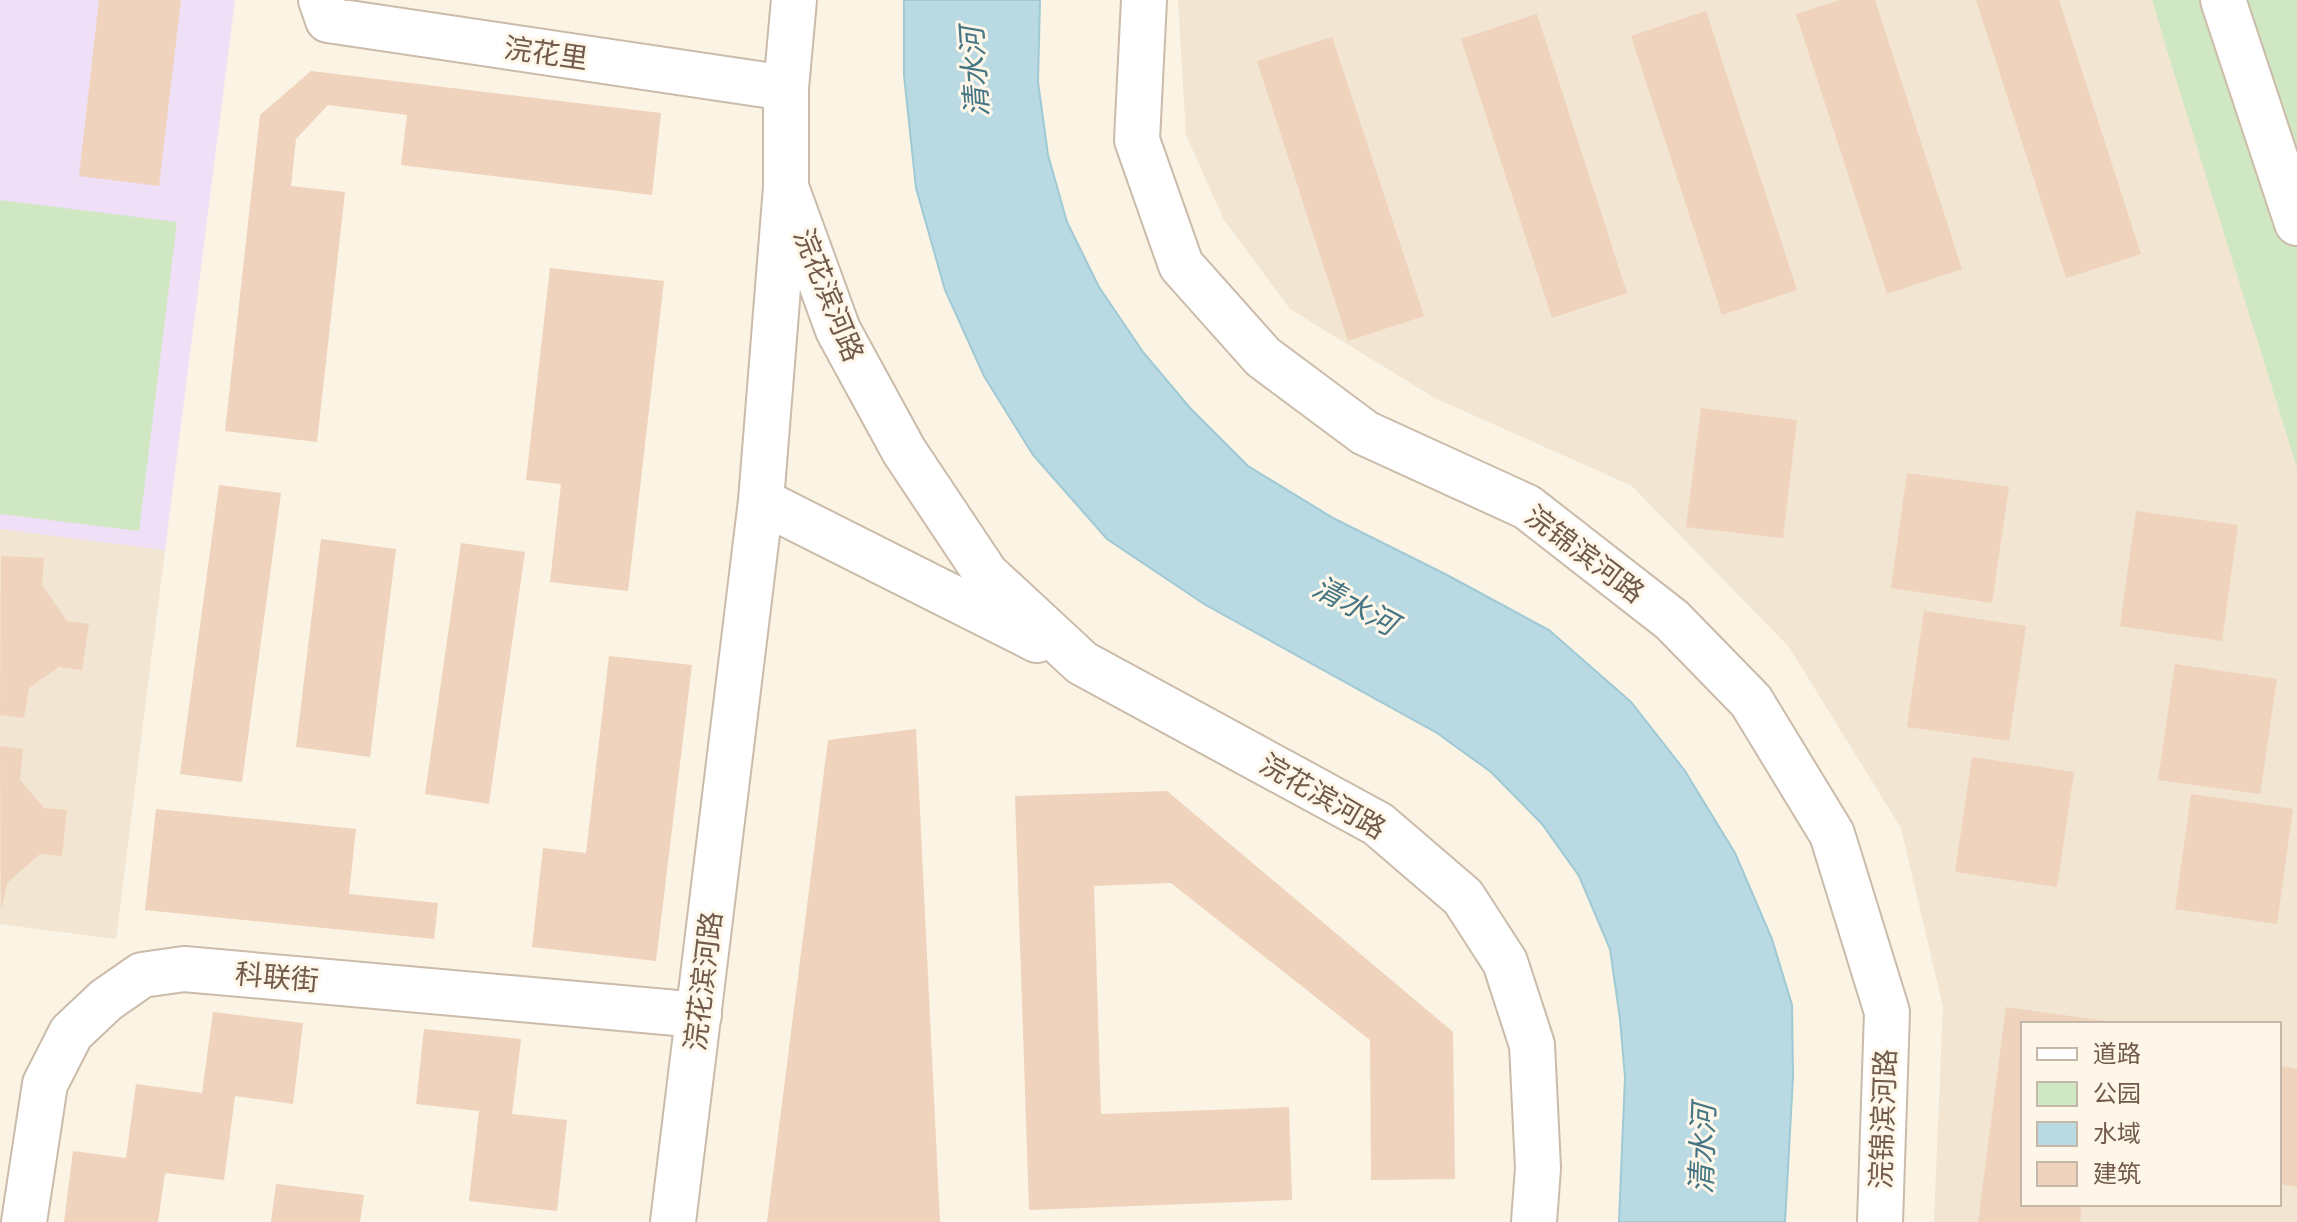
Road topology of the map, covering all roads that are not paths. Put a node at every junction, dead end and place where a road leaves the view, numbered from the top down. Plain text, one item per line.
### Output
1 (321, 0) edge
2 (794, 0) edge
3 (1144, 0) edge
4 (2223, 0) edge
5 (786, 88) junction
6 (786, 187) junction
7 (2297, 223) edge
8 (761, 501) junction
9 (1082, 663) junction
10 (699, 1015) junction
11 (24, 1222) edge
12 (673, 1222) edge
13 (1534, 1222) edge
14 (1880, 1222) edge

1 - 5 street, 浣花里
2 - 5 street, 浣花滨河路
3 - 14 street, 浣锦滨河路
4 - 7 street
5 - 6 street, 浣花滨河路
6 - 8 street, 浣花滨河路
6 - 9 street, 浣花滨河路
8 - 9 street, 浣花滨河路
8 - 10 street, 浣花滨河路
9 - 13 street, 浣花滨河路
10 - 11 street, 科联街
10 - 12 street, 浣花滨河路

